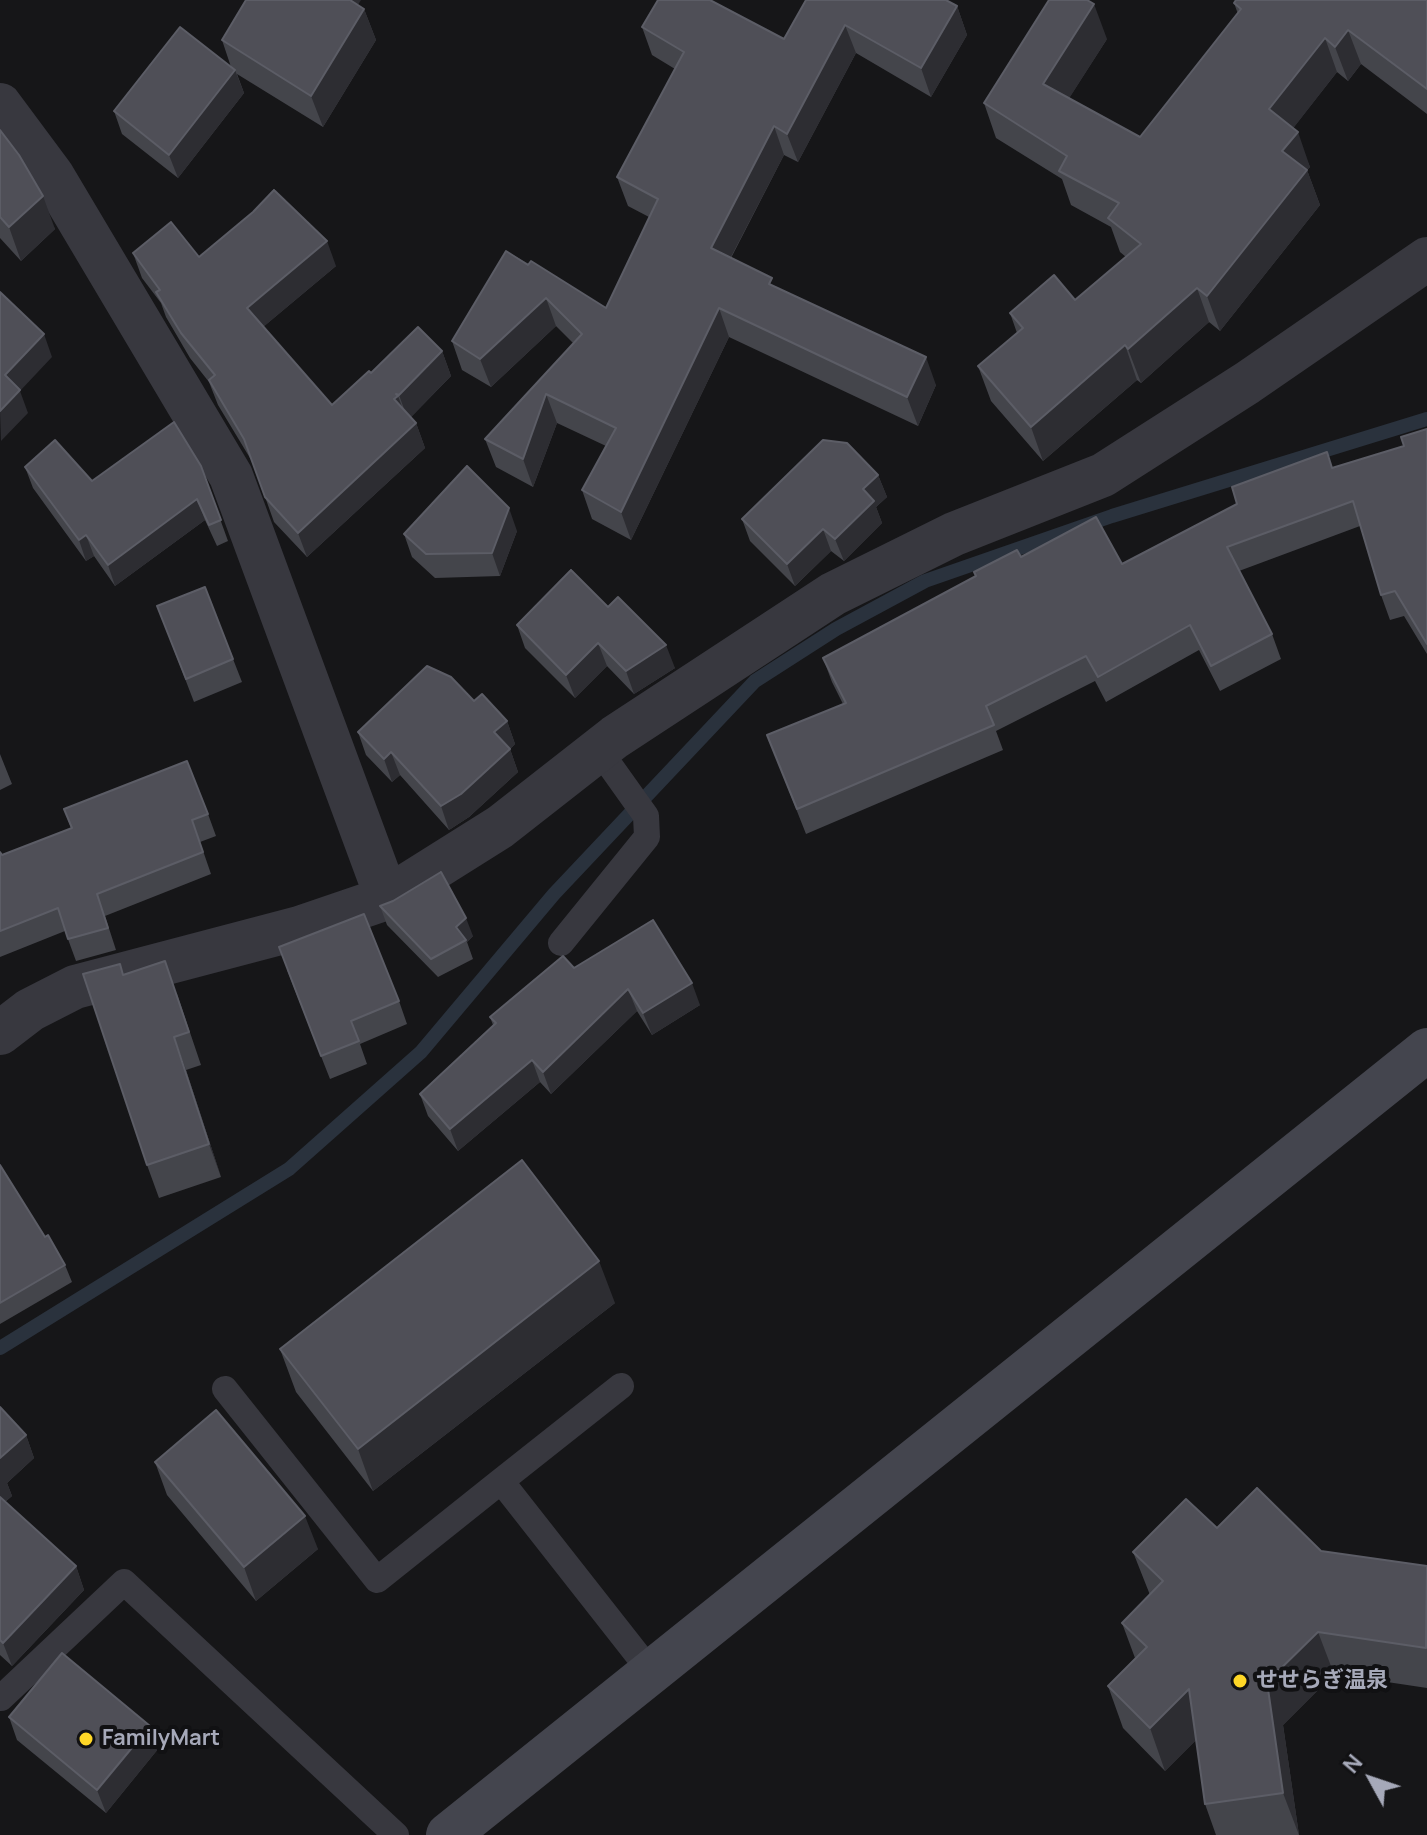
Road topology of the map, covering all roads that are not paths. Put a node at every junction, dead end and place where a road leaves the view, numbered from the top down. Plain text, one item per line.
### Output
1 (0, 105) edge
2 (1427, 259) edge
3 (599, 750) junction
4 (387, 898) junction
5 (561, 943) dead end
6 (0, 1033) edge
7 (1427, 1050) edge
8 (621, 1386) dead end
9 (225, 1389) dead end
10 (501, 1481) junction
11 (651, 1672) junction
12 (0, 1696) edge
13 (396, 1835) edge
14 (448, 1835) edge

1 - 4 street
2 - 3 street
3 - 4 street
3 - 5 lane
4 - 6 street
7 - 11 street
8 - 10 lane
9 - 10 lane
10 - 11 lane
11 - 14 street
12 - 13 lane

